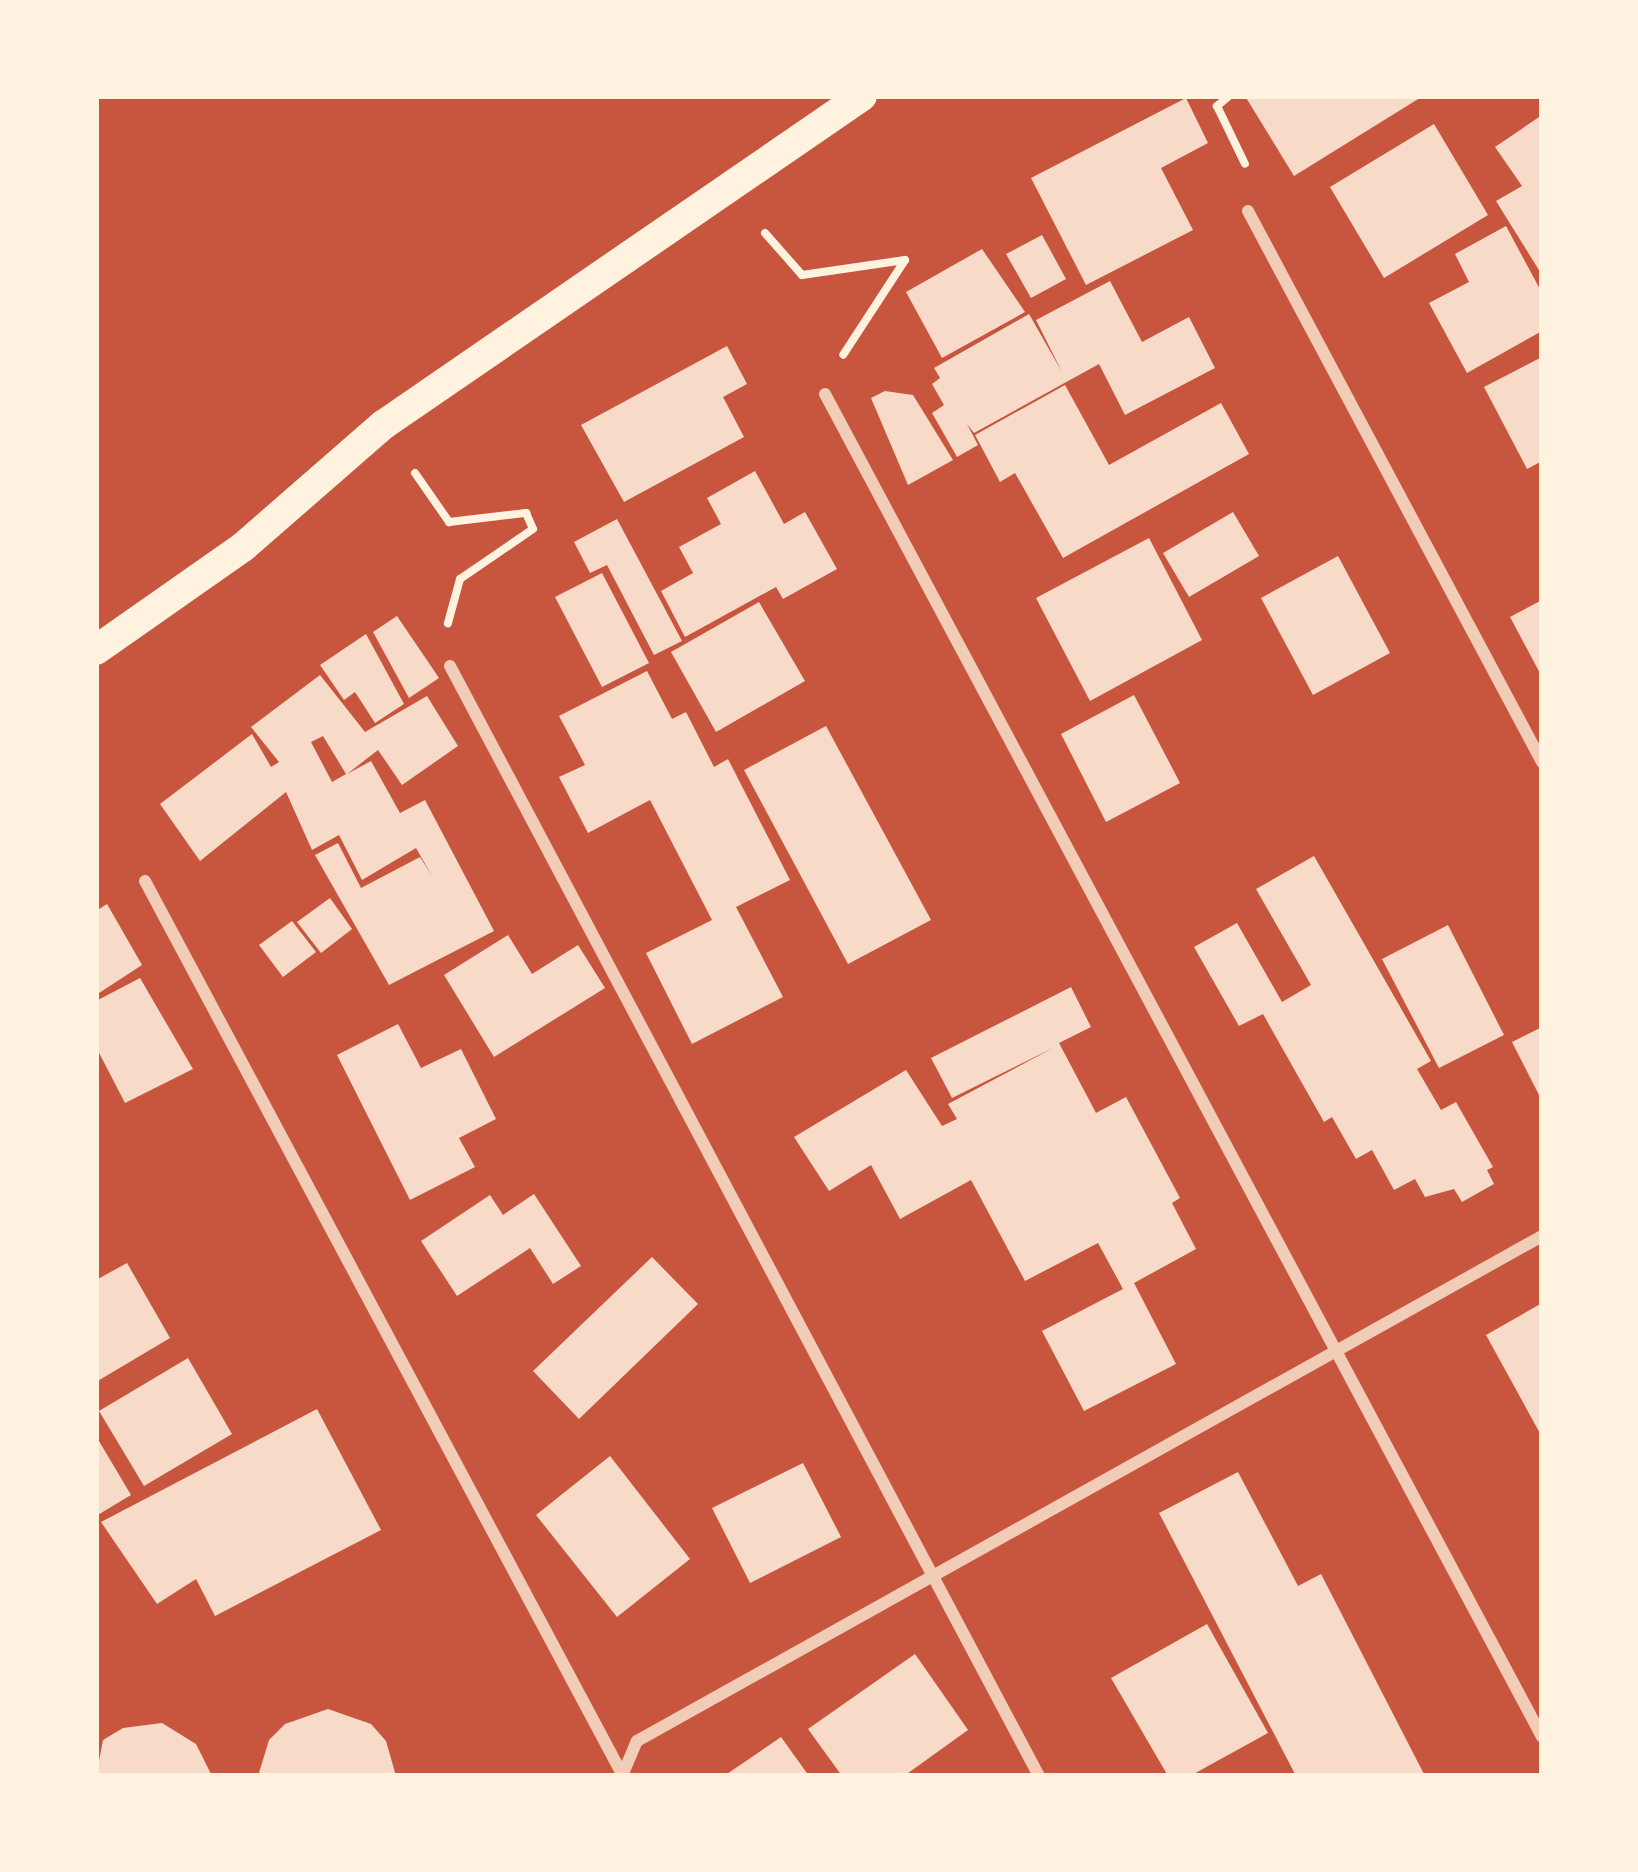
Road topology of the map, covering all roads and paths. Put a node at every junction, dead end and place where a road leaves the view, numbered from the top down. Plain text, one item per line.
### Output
1 (862, 96) edge
2 (1229, 96) edge
3 (1217, 106) dead end
4 (1248, 211) dead end
5 (802, 275) dead end
6 (852, 335) dead end
7 (825, 394) dead end
8 (448, 522) dead end
9 (447, 605) dead end
10 (96, 650) edge
11 (450, 666) dead end
12 (1542, 762) edge
13 (145, 881) dead end
14 (1542, 1236) edge
15 (1329, 1349) junction
16 (928, 1577) junction
17 (1542, 1737) edge
18 (622, 1775) edge
19 (1039, 1776) edge

1 - 10 main road
2 - 3 path
4 - 12 street
5 - 6 path
7 - 15 street
8 - 9 path
11 - 16 street
13 - 18 street
14 - 15 street
15 - 16 street
15 - 17 street
16 - 18 street
16 - 19 street

